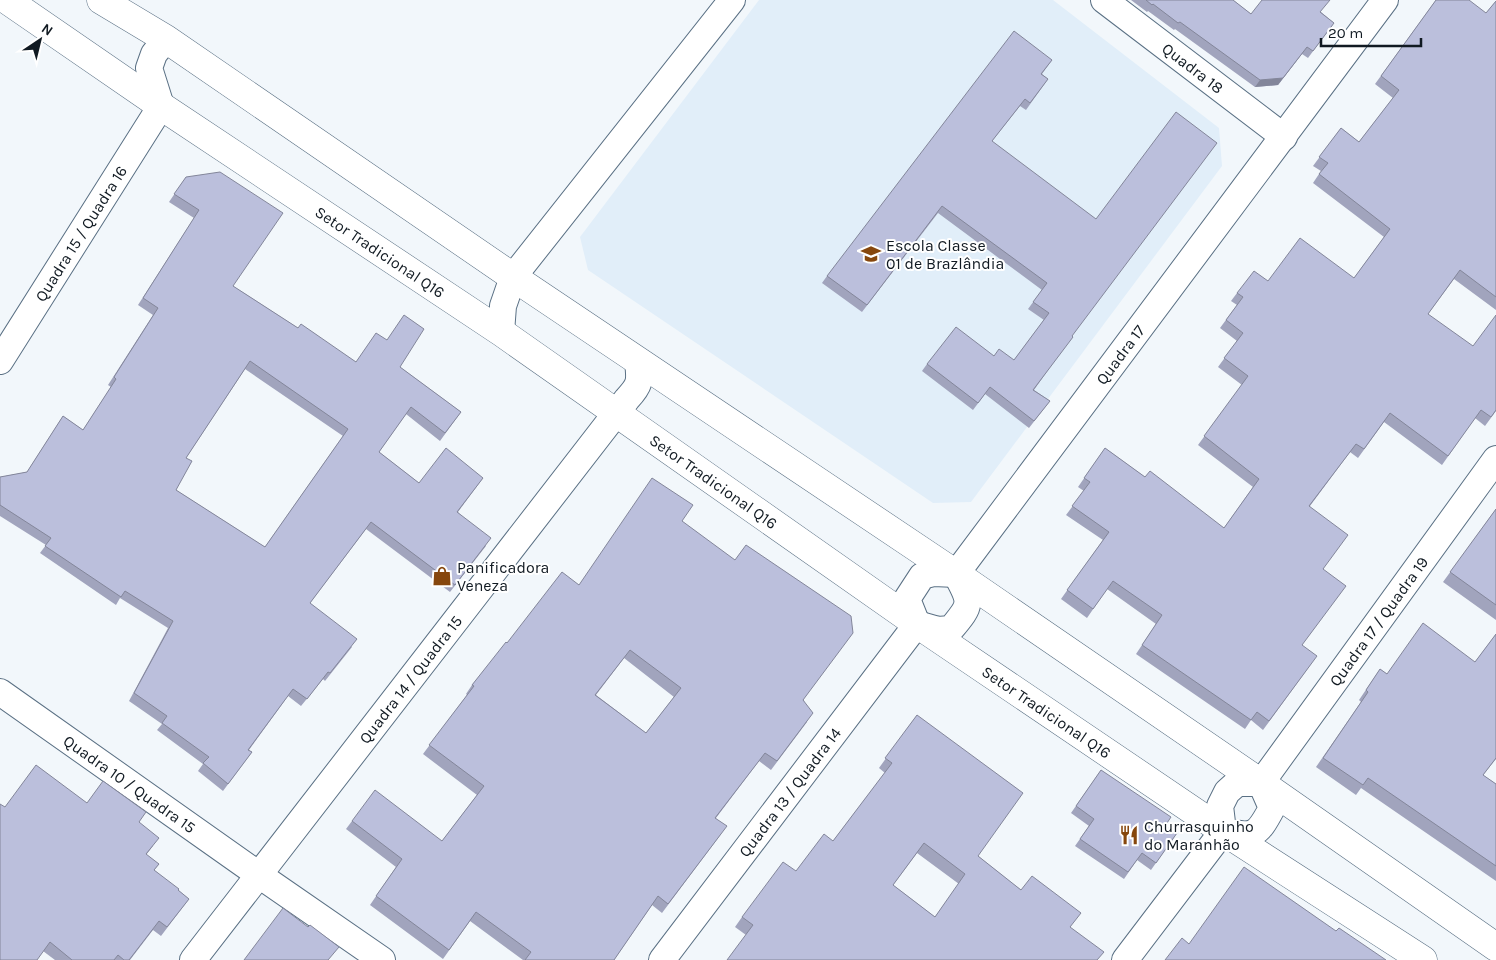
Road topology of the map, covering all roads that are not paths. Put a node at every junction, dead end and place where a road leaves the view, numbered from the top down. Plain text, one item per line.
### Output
1 (7, 0) edge
2 (101, 0) edge
3 (732, 0) edge
4 (1104, 0) edge
5 (1385, 0) edge
6 (166, 39) junction
7 (161, 106) junction
8 (1284, 137) junction
9 (513, 277) junction
10 (501, 332) junction
11 (0, 361) edge
12 (638, 361) junction
13 (617, 414) junction
14 (1496, 459) edge
15 (956, 574) junction
16 (917, 624) junction
17 (0, 692) edge
18 (1261, 783) junction
19 (1222, 831) junction
20 (258, 875) junction
21 (1496, 947) edge
22 (193, 960) edge
23 (382, 960) edge
24 (662, 960) edge
25 (1125, 960) edge
26 (1424, 960) edge

1 - 7 street, Setor Tradicional Q16
2 - 6 street
3 - 9 street
4 - 8 street, Quadra 18
5 - 8 street, Quadra 17
6 - 7 street
6 - 9 street
7 - 10 street, Setor Tradicional Q16
7 - 11 street, Quadra 15 / Quadra 16
8 - 15 street, Quadra 17
9 - 10 street
9 - 12 street
10 - 13 street, Setor Tradicional Q16
12 - 13 street, Quadra 14 / Quadra 15
12 - 15 street
13 - 16 street, Setor Tradicional Q16
13 - 20 street, Quadra 14 / Quadra 15
14 - 18 street, Quadra 17 / Quadra 19
15 - 16 street
15 - 16 street
15 - 18 street
16 - 19 street, Setor Tradicional Q16
16 - 24 street, Quadra 13 / Quadra 14
17 - 20 street, Quadra 10 / Quadra 15
18 - 19 street
18 - 19 street
18 - 21 street
19 - 25 street
19 - 26 street, Setor Tradicional Q16
20 - 22 street, Quadra 14 / Quadra 15
20 - 23 street, Quadra 10 / Quadra 15

